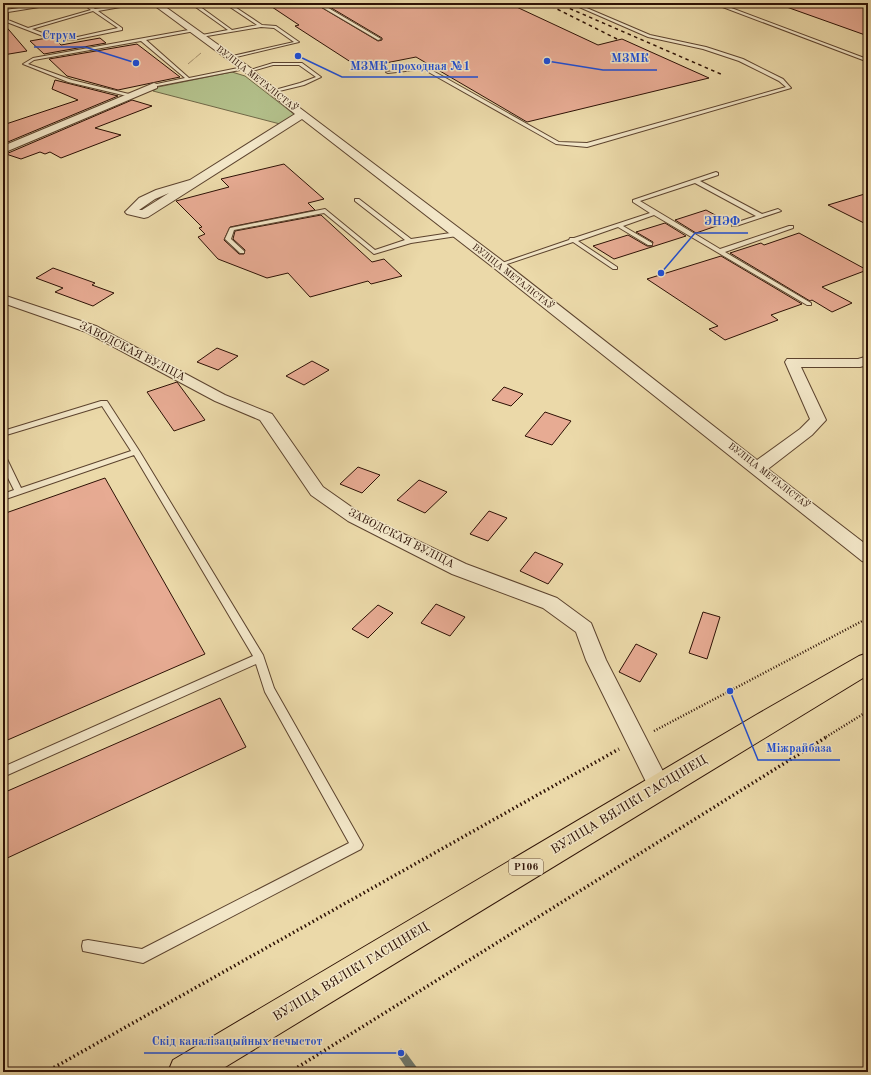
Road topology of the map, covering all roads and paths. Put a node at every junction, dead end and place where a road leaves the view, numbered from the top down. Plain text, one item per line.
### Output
1 (31, 3) edge
2 (62, 3) edge
3 (84, 3) edge
4 (141, 3) edge
5 (155, 3) edge
6 (192, 3) edge
7 (226, 3) edge
8 (317, 3) edge
9 (572, 3) edge
10 (714, 3) edge
11 (8, 6) dead end
12 (94, 10) junction
13 (261, 26) junction
14 (27, 29) junction
15 (231, 31) junction
16 (198, 33) junction
17 (142, 39) junction
18 (378, 39) dead end
19 (206, 49) dead end
20 (230, 58) junction
21 (867, 59) edge
22 (246, 69) junction
23 (179, 71) junction
24 (388, 72) dead end
25 (188, 79) junction
26 (154, 86) joint
27 (273, 92) junction
28 (131, 96) junction
29 (302, 114) junction
30 (3, 150) edge
31 (716, 174) dead end
32 (695, 181) junction
33 (195, 182) junction
34 (357, 200) dead end
35 (778, 211) dead end
36 (655, 213) junction
37 (761, 216) junction
38 (618, 225) junction
39 (734, 225) dead end
40 (791, 227) dead end
41 (457, 234) junction
42 (572, 239) junction
43 (410, 241) junction
44 (650, 244) dead end
45 (720, 251) junction
46 (242, 252) dead end
47 (499, 265) junction
48 (615, 268) dead end
49 (3, 299) edge
50 (809, 304) dead end
51 (868, 360) edge
52 (3, 434) edge
53 (136, 452) junction
54 (3, 458) edge
55 (758, 468) junction
56 (19, 492) junction
57 (3, 498) edge
58 (868, 556) edge
59 (868, 618) edge
60 (259, 658) junction
61 (868, 663) edge
62 (868, 711) edge
63 (635, 741) junction
64 (3, 772) edge
65 (660, 786) junction
66 (88, 946) dead end
67 (46, 1072) edge
68 (185, 1072) edge
69 (290, 1072) edge

1 - 11 lane
2 - 14 lane
3 - 12 lane
4 - 12 lane
5 - 16 street, ВУЛІЦА МЕТАЛІСТАЎ
6 - 15 lane
7 - 13 lane
8 - 18 lane
9 - 24 lane
10 - 21 lane
12 - 14 lane
12 - 14 lane
13 - 15 lane
13 - 20 lane
15 - 16 lane
16 - 17 lane
16 - 20 street, ВУЛІЦА МЕТАЛІСТАЎ
17 - 23 lane
17 - 28 lane
19 - 23 path
20 - 22 street, ВУЛІЦА МЕТАЛІСТАЎ
22 - 25 lane
22 - 27 street, ВУЛІЦА МЕТАЛІСТАЎ
22 - 27 lane
23 - 25 lane
25 - 26 lane
26 - 28 street
27 - 29 street, ВУЛІЦА МЕТАЛІСТАЎ
28 - 30 street
29 - 33 street
29 - 41 street, ВУЛІЦА МЕТАЛІСТАЎ
31 - 32 lane
32 - 36 lane
32 - 37 lane
33 - 33 street
34 - 43 lane
35 - 37 lane
36 - 38 lane
36 - 45 lane
37 - 39 lane
38 - 42 lane
38 - 44 lane
40 - 45 lane
41 - 43 lane
41 - 47 street, ВУЛІЦА МЕТАЛІСТАЎ
42 - 47 lane
42 - 48 lane
43 - 46 lane
45 - 50 lane
47 - 55 street, ВУЛІЦА МЕТАЛІСТАЎ
49 - 63 street, ЗАВОДСКАЯ ВУЛІЦА
51 - 55 street
52 - 53 lane
53 - 56 lane
53 - 60 lane
54 - 56 lane
55 - 58 street, ВУЛІЦА МЕТАЛІСТАЎ
56 - 57 lane
59 - 63 path
60 - 64 lane
60 - 66 lane
61 - 65 main road, ВУЛІЦА ВЯЛІКІ ГАСЦІНЕЦ / Р106
62 - 69 path
63 - 65 street, ЗАВОДСКАЯ ВУЛІЦА
63 - 67 path
65 - 68 main road, ВУЛІЦА ВЯЛІКІ ГАСЦІНЕЦ / Р106

